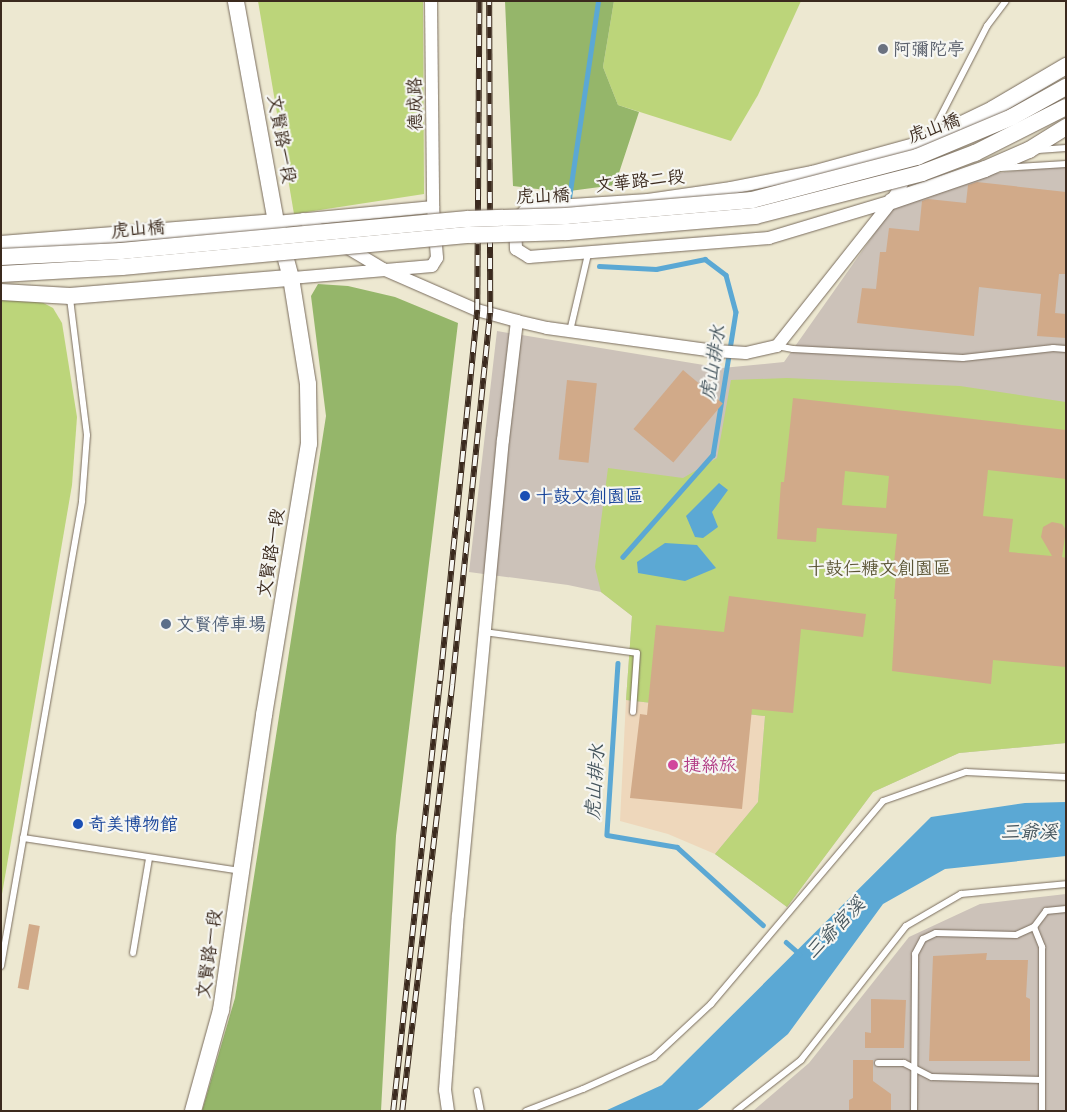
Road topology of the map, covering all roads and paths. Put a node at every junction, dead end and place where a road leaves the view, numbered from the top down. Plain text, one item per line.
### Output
1 (236, 1) edge
2 (431, 1) edge
3 (1006, 1) edge
4 (1066, 66) edge
5 (1066, 87) edge
6 (1066, 107) edge
7 (1066, 127) edge
8 (929, 140) junction
9 (1066, 148) edge
10 (1029, 150) junction
11 (1066, 164) edge
12 (985, 169) junction
13 (892, 201) junction
14 (434, 207) junction
15 (303, 220) junction
16 (276, 222) junction
17 (1, 244) edge
18 (588, 254) junction
19 (1, 258) edge
20 (383, 269) junction
21 (1, 274) edge
22 (291, 278) junction
23 (1, 292) edge
24 (70, 296) junction
25 (517, 321) junction
26 (570, 331) junction
27 (777, 346) junction
28 (1066, 349) edge
29 (484, 632) junction
30 (633, 712) dead end
31 (1066, 777) edge
32 (23, 838) junction
33 (149, 858) junction
34 (241, 871) junction
35 (1066, 884) edge
36 (1066, 908) edge
37 (1034, 927) junction
38 (133, 953) dead end
39 (1, 966) edge
40 (878, 1063) dead end
41 (915, 1068) junction
42 (1042, 1080) junction
43 (477, 1091) dead end
44 (192, 1111) edge
45 (448, 1111) edge
46 (481, 1111) edge
47 (526, 1111) edge
48 (736, 1111) edge
49 (914, 1111) edge
50 (1042, 1111) edge

1 - 16 street, 文賢路一段
2 - 14 street, 德成路
3 - 8 lane
4 - 8 street
5 - 19 street, 虎山橋, bridge
6 - 21 street, 虎山橋, bridge
7 - 10 street
8 - 13 street
8 - 18 street, 文華路二段
9 - 10 lane
10 - 12 street
11 - 12 lane
12 - 13 street
13 - 18 street, 文華路二段
13 - 27 street
14 - 15 street
14 - 20 street
15 - 16 street
15 - 20 street
16 - 17 street
16 - 22 street, 文賢路一段
18 - 26 lane
20 - 22 street
20 - 25 street
22 - 24 street
22 - 34 street, 文賢路一段
23 - 24 street
24 - 32 lane
25 - 26 street
25 - 29 street
26 - 27 street
27 - 28 lane
29 - 30 lane
29 - 45 street
31 - 47 lane
32 - 33 lane
32 - 39 lane
33 - 34 lane
33 - 38 lane
34 - 44 street, 文賢路一段
35 - 48 lane
36 - 37 lane
37 - 41 lane
37 - 42 lane
40 - 41 lane
41 - 42 lane
41 - 49 lane
42 - 50 lane
43 - 46 lane

